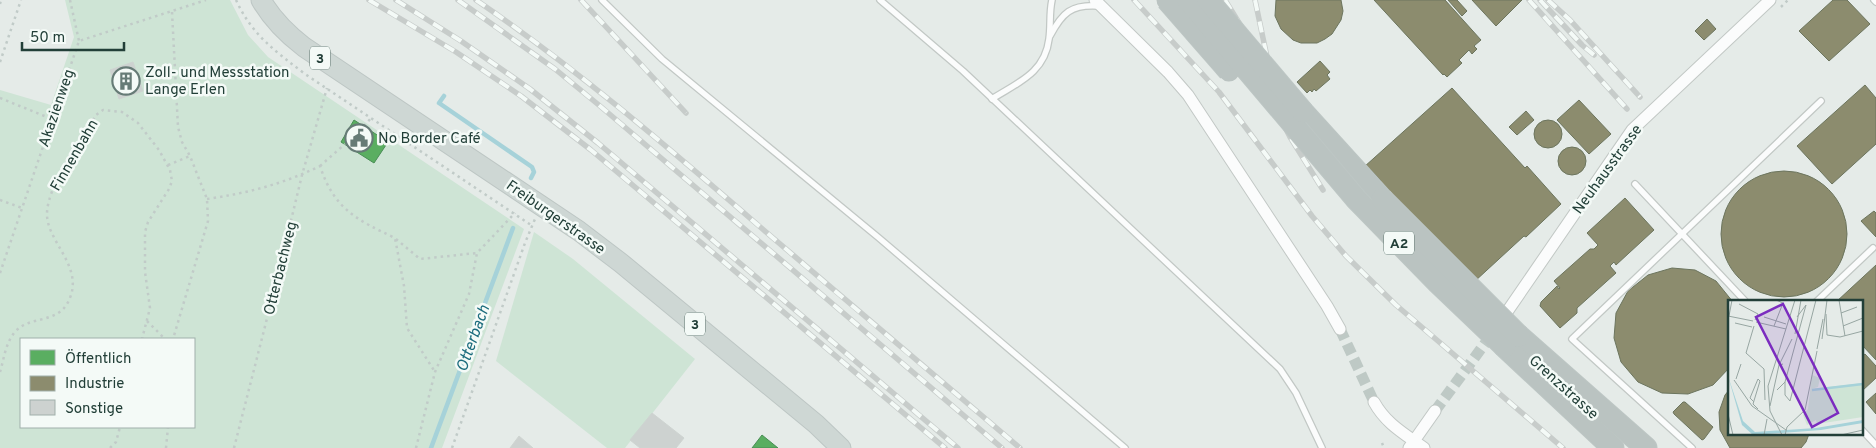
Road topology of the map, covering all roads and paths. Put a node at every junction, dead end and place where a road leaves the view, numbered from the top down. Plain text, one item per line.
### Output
1 (2, 0) edge
2 (21, 0) edge
3 (70, 0) edge
4 (206, 0) edge
5 (236, 0) edge
6 (261, 0) edge
7 (602, 0) edge
8 (880, 0) edge
9 (1052, 0) edge
10 (1167, 0) edge
11 (1188, 0) edge
12 (1208, 0) edge
13 (1223, 0) edge
14 (1770, 0) edge
15 (1788, 0) edge
16 (1098, 3) edge
17 (0, 4) edge
18 (1781, 7) dead end
19 (172, 11) junction
20 (1049, 38) junction
21 (79, 42) junction
22 (0, 62) edge
23 (327, 88) junction
24 (0, 98) edge
25 (992, 99) junction
26 (1821, 101) dead end
27 (1303, 112) junction
28 (372, 117) junction
29 (52, 119) junction
30 (364, 126) dead end
31 (1300, 133) junction
32 (345, 144) dead end
33 (190, 156) junction
34 (168, 165) junction
35 (320, 166) junction
36 (302, 175) junction
37 (1635, 184) dead end
38 (207, 199) junction
39 (0, 200) edge
40 (22, 208) junction
41 (515, 214) junction
42 (535, 219) dead end
43 (539, 222) dead end
44 (1682, 234) junction
45 (395, 238) junction
46 (1872, 248) dead end
47 (477, 253) junction
48 (0, 273) edge
49 (1744, 300) edge
50 (1818, 300) edge
51 (147, 321) junction
52 (1499, 323) junction
53 (1340, 329) tunnel mouth
54 (142, 338) edge
55 (164, 338) edge
56 (173, 338) edge
57 (1488, 338) tunnel mouth
58 (0, 372) edge
59 (435, 372) junction
60 (1374, 402) tunnel mouth
61 (1435, 411) tunnel mouth
62 (120, 428) edge
63 (168, 428) edge
64 (1864, 432) edge
65 (1382, 443) dead end
66 (1416, 446) edge
67 (1876, 446) edge
68 (110, 448) edge
69 (166, 448) edge
70 (234, 448) edge
71 (416, 448) edge
72 (452, 448) edge
73 (841, 448) edge
74 (1126, 448) edge
75 (1322, 448) edge
76 (1384, 448) edge
77 (1613, 448) edge
78 (1631, 448) edge
79 (1646, 448) edge
80 (1692, 448) edge

1 - 17 path
2 - 22 path
3 - 21 path
4 - 19 path
5 - 23 path
6 - 73 main road, Freiburgerstrasse / 3
7 - 74 lane
8 - 25 lane
9 - 20 lane
10 - 31 highway, bridge
11 - 31 highway, A2, bridge
12 - 27 highway, A2, bridge
13 - 27 highway, bridge
14 - 52 street, Neuhausstrasse
15 - 18 path
16 - 20 lane
16 - 53 street
19 - 21 path
19 - 33 path
20 - 25 lane
21 - 29 path, Akazienweg
23 - 28 path
23 - 36 path, Otterbachweg
24 - 29 path
25 - 75 lane
26 - 44 lane
27 - 79 highway, A2, bridge
28 - 30 path
28 - 41 path
29 - 40 path, Akazienweg
31 - 77 highway, A2, bridge
32 - 35 path
33 - 34 path
33 - 38 path
34 - 51 path
34 - 58 path, Finnenbahn
35 - 36 path
35 - 45 path
36 - 38 path
36 - 70 path, Otterbachweg
37 - 44 lane
38 - 56 path
39 - 40 path
40 - 48 path, Akazienweg
41 - 47 path
41 - 72 path
42 - 43 path
44 - 49 lane
44 - 80 lane
45 - 47 path
45 - 59 path
46 - 50 lane
47 - 59 path
51 - 54 path
51 - 55 path
52 - 57 street, Neuhausstrasse
52 - 78 street, Grenzstrasse
59 - 71 path
60 - 66 street
61 - 66 street
62 - 68 path
63 - 69 path
64 - 67 lane
65 - 76 path

